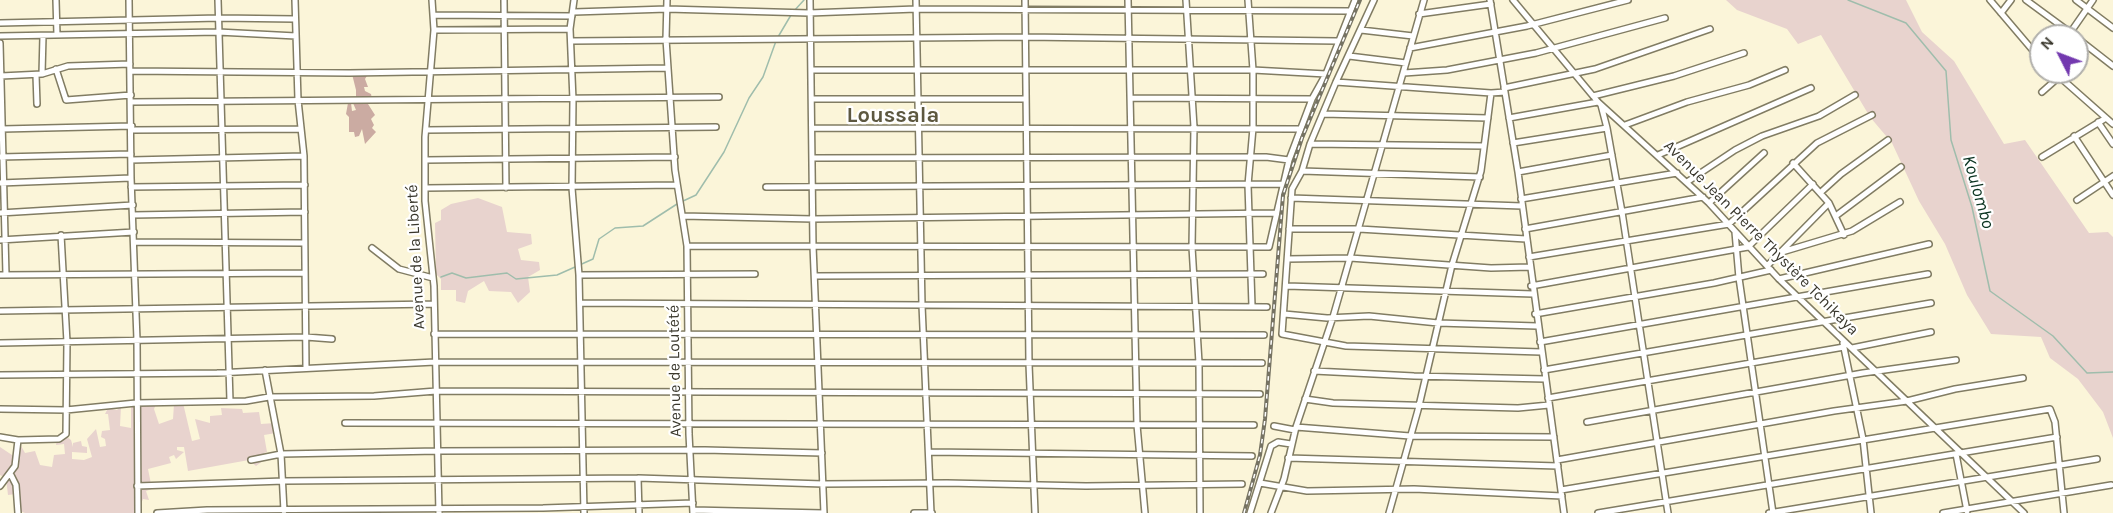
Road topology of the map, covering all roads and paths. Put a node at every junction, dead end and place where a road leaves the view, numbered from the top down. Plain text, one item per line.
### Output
1 (57, 0) edge
2 (129, 0) edge
3 (218, 0) edge
4 (295, 0) edge
5 (432, 0) edge
6 (504, 0) edge
7 (574, 0) edge
8 (667, 0) edge
9 (810, 0) edge
10 (916, 0) edge
11 (1025, 0) edge
12 (1128, 0) edge
13 (1186, 0) edge
14 (1248, 0) edge
15 (1355, 0) edge
16 (1374, 0) edge
17 (1424, 0) edge
18 (1514, 0) edge
19 (1628, 0) edge
20 (1990, 0) edge
21 (2011, 0) edge
22 (2026, 0) edge
23 (2076, 0) edge
24 (2093, 0) edge
25 (1490, 2) edge
26 (2088, 8) junction
27 (667, 9) junction
28 (916, 9) junction
29 (1129, 9) junction
30 (1025, 10) junction
31 (1186, 10) junction
32 (1249, 11) junction
33 (1350, 11) junction
34 (809, 13) junction
35 (573, 14) junction
36 (1419, 14) junction
37 (2001, 14) junction
38 (433, 15) junction
39 (502, 15) junction
40 (219, 18) junction
41 (1665, 18) dead end
42 (130, 19) junction
43 (295, 19) junction
44 (57, 21) junction
45 (0, 23) edge
46 (1533, 24) junction
47 (2057, 24) edge
48 (2079, 24) edge
49 (2113, 28) edge
50 (570, 29) junction
51 (1710, 29) dead end
52 (434, 30) junction
53 (502, 30) junction
54 (1361, 30) junction
55 (218, 32) junction
56 (1495, 32) junction
57 (129, 34) junction
58 (57, 35) junction
59 (0, 36) edge
60 (43, 36) junction
61 (296, 36) junction
62 (1413, 36) junction
63 (1025, 37) junction
64 (666, 39) junction
65 (811, 39) junction
66 (918, 39) junction
67 (1250, 39) junction
68 (1130, 40) junction
69 (571, 41) junction
70 (1189, 41) junction
71 (1337, 41) junction
72 (0, 43) edge
73 (2029, 46) edge
74 (1410, 48) junction
75 (2089, 48) edge
76 (1553, 49) junction
77 (1744, 52) dead end
78 (1349, 56) junction
79 (1499, 60) junction
80 (1, 62) edge
81 (1406, 63) junction
82 (130, 64) junction
83 (2113, 66) edge
84 (668, 68) junction
85 (56, 69) junction
86 (1024, 69) junction
87 (1130, 69) junction
88 (503, 70) junction
89 (812, 70) junction
90 (919, 70) junction
91 (1253, 70) junction
92 (1785, 70) dead end
93 (130, 71) junction
94 (573, 71) junction
95 (1191, 71) junction
96 (297, 72) junction
97 (430, 72) junction
98 (221, 73) junction
99 (1404, 73) junction
100 (39, 74) junction
101 (1326, 74) junction
102 (1575, 74) junction
103 (1, 75) edge
104 (1336, 82) junction
105 (2048, 84) edge
106 (2067, 84) edge
107 (1400, 88) junction
108 (1811, 88) dead end
109 (1504, 90) junction
110 (2042, 92) dead end
111 (1491, 93) junction
112 (1855, 95) dead end
113 (1593, 96) junction
114 (670, 97) junction
115 (719, 97) dead end
116 (131, 98) junction
117 (1131, 98) junction
118 (1192, 98) junction
119 (1253, 98) junction
120 (503, 99) junction
121 (813, 99) junction
122 (919, 99) junction
123 (1024, 99) junction
124 (1312, 99) junction
125 (221, 100) junction
126 (298, 100) junction
127 (573, 100) junction
128 (428, 101) junction
129 (38, 104) dead end
130 (1599, 104) junction
131 (1323, 114) junction
132 (1872, 115) dead end
133 (1392, 117) junction
134 (1488, 118) junction
135 (1509, 118) junction
136 (2106, 118) junction
137 (2098, 122) junction
138 (2113, 124) edge
139 (1626, 125) junction
140 (504, 127) junction
141 (673, 127) junction
142 (716, 127) dead end
143 (1194, 127) junction
144 (132, 128) junction
145 (572, 128) junction
146 (813, 128) junction
147 (920, 128) junction
148 (1131, 128) junction
149 (1253, 128) junction
150 (1607, 128) junction
151 (2, 129) edge
152 (222, 129) junction
153 (301, 129) junction
154 (1299, 129) junction
155 (426, 130) junction
156 (1025, 130) junction
157 (2074, 136) junction
158 (1888, 140) dead end
159 (2, 141) edge
160 (1513, 143) junction
161 (1310, 144) junction
162 (2113, 144) edge
163 (1383, 145) junction
164 (1484, 146) junction
165 (1764, 153) dead end
166 (1612, 155) junction
167 (1658, 155) junction
168 (304, 156) junction
169 (2, 157) edge
170 (131, 157) junction
171 (572, 157) junction
172 (675, 157) junction
173 (2042, 157) dead end
174 (223, 158) junction
175 (920, 158) junction
176 (1194, 158) junction
177 (1251, 158) junction
178 (506, 159) junction
179 (814, 159) junction
180 (1131, 159) junction
181 (426, 160) junction
182 (1027, 160) junction
183 (1289, 160) junction
184 (1793, 164) junction
185 (1901, 167) dead end
186 (1302, 171) junction
187 (1518, 172) junction
188 (1677, 173) junction
189 (1375, 174) junction
190 (2113, 176) edge
191 (1480, 177) junction
192 (131, 178) junction
193 (1687, 182) junction
194 (2104, 182) junction
195 (3, 183) edge
196 (1282, 184) junction
197 (1813, 184) junction
198 (305, 185) junction
199 (677, 185) junction
200 (1248, 185) junction
201 (1617, 185) junction
202 (223, 186) junction
203 (814, 186) junction
204 (921, 186) junction
205 (1131, 186) junction
206 (1193, 186) junction
207 (131, 187) junction
208 (766, 187) dead end
209 (426, 188) junction
210 (506, 188) junction
211 (572, 188) junction
212 (1027, 188) junction
213 (1820, 193) junction
214 (2113, 195) edge
215 (1703, 197) junction
216 (1291, 198) junction
217 (2077, 200) dead end
218 (1367, 202) junction
219 (1521, 202) junction
220 (1900, 202) dead end
221 (1709, 203) junction
222 (1829, 203) junction
223 (133, 205) junction
224 (1471, 205) junction
225 (304, 212) junction
226 (1622, 212) junction
227 (3, 213) edge
228 (1276, 213) junction
229 (224, 214) junction
230 (133, 215) junction
231 (1192, 215) junction
232 (1248, 215) junction
233 (1837, 215) junction
234 (683, 216) junction
235 (921, 216) junction
236 (1132, 216) junction
237 (1028, 217) junction
238 (813, 219) junction
239 (1729, 224) junction
240 (1289, 229) junction
241 (1359, 229) junction
242 (1525, 229) junction
243 (1735, 230) junction
244 (134, 232) junction
245 (62, 235) junction
246 (1844, 235) junction
247 (1461, 237) junction
248 (3, 239) edge
249 (1526, 239) junction
250 (1625, 240) junction
251 (134, 242) junction
252 (226, 243) junction
253 (304, 243) junction
254 (1929, 244) dead end
255 (687, 246) junction
256 (813, 246) junction
257 (1132, 246) junction
258 (922, 247) junction
259 (1192, 247) junction
260 (1252, 247) junction
261 (1748, 247) junction
262 (372, 248) dead end
263 (1027, 248) junction
264 (1736, 251) junction
265 (1782, 252) junction
266 (1529, 257) junction
267 (1350, 258) junction
268 (1288, 259) junction
269 (1452, 265) junction
270 (1530, 267) junction
271 (1630, 268) junction
272 (1769, 268) junction
273 (133, 273) junction
274 (304, 273) junction
275 (226, 274) junction
276 (687, 274) junction
277 (755, 274) dead end
278 (1252, 274) junction
279 (1263, 274) dead end
280 (1928, 274) dead end
281 (3, 275) edge
282 (64, 275) junction
283 (579, 275) junction
284 (923, 275) junction
285 (1027, 275) junction
286 (1194, 275) junction
287 (815, 276) junction
288 (1134, 276) junction
289 (433, 278) junction
290 (1738, 278) junction
291 (1779, 279) junction
292 (1287, 286) junction
293 (1342, 286) junction
294 (1532, 286) junction
295 (1446, 292) junction
296 (1533, 294) junction
297 (1635, 296) junction
298 (1799, 298) junction
299 (580, 303) junction
300 (688, 303) junction
301 (1931, 303) dead end
302 (305, 304) junction
303 (434, 304) junction
304 (817, 304) junction
305 (922, 305) junction
306 (1028, 305) junction
307 (226, 306) junction
308 (1135, 306) junction
309 (1252, 306) junction
310 (1195, 307) junction
311 (1267, 307) dead end
312 (1744, 308) junction
313 (65, 309) junction
314 (136, 309) junction
315 (0, 311) edge
316 (1284, 314) junction
317 (1535, 314) junction
318 (1333, 317) junction
319 (1825, 322) junction
320 (1438, 323) junction
321 (1640, 325) junction
322 (1537, 326) junction
323 (1931, 332) dead end
324 (580, 333) junction
325 (434, 334) junction
326 (688, 334) junction
327 (818, 335) junction
328 (923, 335) junction
329 (1029, 335) junction
330 (1136, 335) junction
331 (1196, 335) junction
332 (1264, 335) dead end
333 (1747, 336) junction
334 (306, 337) junction
335 (1841, 338) junction
336 (332, 339) dead end
337 (137, 340) junction
338 (228, 340) junction
339 (1324, 341) junction
340 (67, 342) junction
341 (1540, 342) junction
342 (0, 343) edge
343 (1844, 346) junction
344 (1432, 348) junction
345 (1852, 348) junction
346 (1541, 352) junction
347 (1644, 353) junction
348 (1956, 360) dead end
349 (435, 362) junction
350 (581, 362) junction
351 (819, 362) junction
352 (688, 363) junction
353 (1137, 363) junction
354 (1198, 363) junction
355 (1262, 363) dead end
356 (924, 364) junction
357 (1029, 364) junction
358 (1750, 364) junction
359 (306, 368) junction
360 (264, 370) junction
361 (1544, 370) junction
362 (1314, 371) junction
363 (1878, 371) junction
364 (137, 372) junction
365 (228, 372) junction
366 (67, 373) junction
367 (0, 375) edge
368 (1852, 375) junction
369 (1425, 376) junction
370 (2024, 378) dead end
371 (1545, 379) junction
372 (1649, 381) junction
373 (436, 391) junction
374 (582, 392) junction
375 (688, 392) junction
376 (821, 393) junction
377 (1030, 393) junction
378 (1755, 393) junction
379 (926, 394) junction
380 (1137, 394) junction
381 (1199, 394) junction
382 (1260, 394) dead end
383 (269, 397) junction
384 (1548, 398) junction
385 (1305, 399) junction
386 (230, 401) junction
387 (1907, 401) junction
388 (136, 403) junction
389 (1419, 405) junction
390 (1549, 405) junction
391 (1857, 408) junction
392 (0, 410) edge
393 (66, 410) junction
394 (1654, 411) junction
395 (437, 422) junction
396 (582, 422) junction
397 (689, 422) junction
398 (1587, 422) dead end
399 (345, 423) dead end
400 (821, 423) junction
401 (927, 423) junction
402 (1031, 424) junction
403 (1199, 424) junction
404 (1760, 424) junction
405 (1137, 425) junction
406 (1254, 425) dead end
407 (1274, 426) dead end
408 (1934, 427) junction
409 (1296, 429) junction
410 (1410, 436) junction
411 (0, 437) edge
412 (1554, 437) junction
413 (2057, 437) junction
414 (1863, 439) junction
415 (18, 440) junction
416 (1657, 442) junction
417 (1291, 444) junction
418 (690, 450) junction
419 (438, 451) junction
420 (583, 451) junction
421 (822, 453) junction
422 (929, 453) junction
423 (281, 454) junction
424 (1033, 454) junction
425 (1200, 454) junction
426 (1958, 454) junction
427 (1139, 455) junction
428 (1252, 456) dead end
429 (1765, 456) junction
430 (1288, 458) junction
431 (2097, 459) dead end
432 (251, 460) dead end
433 (1403, 462) junction
434 (1558, 463) junction
435 (2058, 465) junction
436 (1865, 468) junction
437 (1662, 474) junction
438 (10, 475) junction
439 (638, 478) junction
440 (1989, 478) junction
441 (439, 480) junction
442 (583, 480) junction
443 (692, 480) junction
444 (284, 481) junction
445 (1962, 482) junction
446 (1260, 483) junction
447 (823, 484) junction
448 (929, 484) junction
449 (1200, 484) junction
450 (1242, 484) dead end
451 (1768, 484) junction
452 (1033, 485) junction
453 (1143, 485) junction
454 (2111, 485) dead end
455 (0, 486) edge
456 (137, 486) junction
457 (1280, 488) junction
458 (1396, 489) junction
459 (1562, 493) junction
460 (2061, 494) junction
461 (1869, 496) junction
462 (1667, 501) junction
463 (2012, 501) junction
464 (639, 506) junction
465 (693, 509) edge
466 (439, 510) edge
467 (584, 510) edge
468 (284, 511) edge
469 (1967, 511) edge
470 (18, 513) edge
471 (138, 513) edge
472 (157, 513) edge
473 (639, 513) edge
474 (823, 513) edge
475 (914, 513) edge
476 (932, 513) edge
477 (1035, 513) edge
478 (1145, 513) edge
479 (1200, 513) edge
480 (1250, 513) edge
481 (1271, 513) edge
482 (1389, 513) edge
483 (1564, 513) edge
484 (1598, 513) edge
485 (1668, 513) edge
486 (1771, 513) edge
487 (1871, 513) edge
488 (1943, 513) edge
489 (2024, 513) edge
490 (2064, 513) edge

1 - 44 street
2 - 42 street
3 - 40 street
4 - 43 street
5 - 38 street, Avenue de la Liberté
6 - 39 street
7 - 35 street
8 - 27 street, Avenue de Loutété
9 - 34 street
10 - 28 street
11 - 30 street
12 - 29 street
13 - 31 street
14 - 32 street
15 - 33 street
16 - 54 street
17 - 36 street
18 - 46 street, Avenue Jean Pierre Thystère Tchikaya
19 - 46 street
20 - 37 street
21 - 37 street
22 - 47 street
23 - 26 street
24 - 26 street
25 - 36 street
25 - 56 street
26 - 48 street
26 - 49 street
27 - 34 street
27 - 35 street
27 - 64 street, Avenue de Loutété
28 - 30 street
28 - 34 street
28 - 66 street
29 - 30 street
29 - 31 street
29 - 68 street
30 - 63 street
31 - 32 street
31 - 70 street
32 - 33 street
32 - 67 street
33 - 71 street
34 - 65 street
35 - 39 street
35 - 50 street
36 - 62 street
37 - 73 street
38 - 39 street
38 - 52 street, Avenue de la Liberté
39 - 53 street
40 - 42 street
40 - 43 street
40 - 55 street
41 - 76 street
42 - 44 street
42 - 57 street
43 - 61 street
44 - 45 street
44 - 58 street
46 - 56 street
46 - 76 street, Avenue Jean Pierre Thystère Tchikaya
50 - 53 street
50 - 69 street
51 - 102 street
52 - 53 street
52 - 97 street, Avenue de la Liberté
53 - 88 street
54 - 62 street
54 - 78 street
55 - 57 street
55 - 61 street
55 - 98 street
56 - 74 street
56 - 79 street
57 - 58 street
57 - 82 street
58 - 60 street
59 - 60 street
60 - 100 street
61 - 96 street
62 - 74 street
63 - 66 street
63 - 68 street
63 - 86 street
64 - 65 street
64 - 69 street
64 - 84 street, Avenue de Loutété
65 - 66 street
65 - 89 street
66 - 90 street
67 - 70 street
67 - 71 street
67 - 91 street
68 - 70 street
68 - 87 street
69 - 94 street
70 - 95 street
71 - 101 street
72 - 80 street
74 - 81 street
75 - 83 street
76 - 79 street
76 - 102 street, Avenue Jean Pierre Thystère Tchikaya
77 - 113 street
78 - 81 street
78 - 104 street
79 - 99 street
79 - 109 street
80 - 103 street
81 - 99 street
82 - 85 street
82 - 93 street
84 - 94 street
84 - 114 street, Avenue de Loutété
85 - 100 street
85 - 116 street
86 - 87 street
86 - 90 street
86 - 123 street
87 - 95 street
87 - 117 street
88 - 94 street
88 - 97 street
88 - 120 street
89 - 90 street
89 - 121 street
90 - 122 street
91 - 95 street
91 - 101 street
91 - 119 street
92 - 139 street
93 - 98 street
93 - 116 street
94 - 127 street
95 - 118 street
96 - 97 street
96 - 98 street
96 - 126 street
97 - 128 street, Avenue de la Liberté
98 - 125 street
99 - 107 street
100 - 103 street
100 - 129 street
101 - 124 street
102 - 109 street
102 - 113 street, Avenue Jean Pierre Thystère Tchikaya
103 - 151 street
104 - 107 street
104 - 131 street
105 - 110 street
106 - 136 street
107 - 111 street
107 - 133 street
108 - 167 street
109 - 111 street
109 - 135 street
111 - 134 street
112 - 193 street
113 - 130 street, Avenue Jean Pierre Thystère Tchikaya
114 - 115 street
114 - 127 street
114 - 141 street, Avenue de Loutété
116 - 125 street
116 - 144 street
117 - 118 street
117 - 148 street
118 - 119 street
118 - 143 street
119 - 124 street
119 - 149 street
120 - 127 street
120 - 128 street
120 - 140 street
121 - 122 street
121 - 146 street
122 - 123 street
122 - 147 street
123 - 156 street
124 - 154 street
125 - 126 street
125 - 152 street
126 - 128 street
126 - 153 street
127 - 145 street
128 - 155 street, Avenue de la Liberté
130 - 135 street
130 - 139 street, Avenue Jean Pierre Thystère Tchikaya
130 - 150 street
131 - 133 street
131 - 161 street
132 - 184 street
133 - 134 street
133 - 163 street
134 - 164 street
135 - 160 street
136 - 137 street
136 - 138 street
137 - 157 street
137 - 162 street
139 - 167 street, Avenue Jean Pierre Thystère Tchikaya
140 - 145 street
140 - 155 street
140 - 178 street
141 - 142 street
141 - 145 street
141 - 172 street, Avenue de Loutété
143 - 148 street
143 - 149 street
143 - 176 street
144 - 151 street
144 - 152 street
144 - 170 street
145 - 171 street
146 - 147 street
146 - 179 street
147 - 156 street
147 - 175 street
148 - 156 street
148 - 180 street
149 - 154 street
149 - 177 street
150 - 160 street
150 - 166 street
151 - 159 street
152 - 153 street
152 - 174 street
153 - 168 street
154 - 183 street
155 - 181 street, Avenue de la Liberté
156 - 182 street
157 - 173 street
157 - 194 street
158 - 213 street
159 - 169 street
160 - 187 street
161 - 163 street
161 - 186 street
163 - 164 street
163 - 189 street
164 - 191 street
165 - 221 street
166 - 187 street
166 - 201 street
167 - 188 street, Avenue Jean Pierre Thystère Tchikaya
168 - 174 street
168 - 198 street
169 - 170 street
169 - 195 street
170 - 174 street
170 - 192 street
171 - 172 street
171 - 178 street
171 - 211 street
172 - 199 street, Avenue de Loutété
174 - 202 street
175 - 179 street
175 - 182 street
175 - 204 street
176 - 177 street
176 - 180 street
176 - 206 street
177 - 183 street
177 - 200 street
178 - 181 street
178 - 210 street
179 - 203 street
180 - 182 street
180 - 205 street
181 - 209 street, Avenue de la Liberté
182 - 212 street
183 - 196 street
184 - 197 street
184 - 239 street
185 - 233 street
186 - 189 street
186 - 216 street
187 - 219 street
188 - 193 street, Avenue Jean Pierre Thystère Tchikaya
188 - 201 street
189 - 191 street
189 - 218 street
190 - 194 street
191 - 224 street
192 - 195 street
192 - 207 street
193 - 215 street, Avenue Jean Pierre Thystère Tchikaya
194 - 214 street
194 - 217 street
195 - 227 street
196 - 200 street
196 - 228 street
197 - 213 street
197 - 261 street
198 - 202 street
198 - 225 street
199 - 211 street
199 - 234 street, Avenue de Loutété
200 - 206 street
200 - 232 street
201 - 219 street
201 - 226 street
202 - 207 street
202 - 229 street
203 - 204 street
203 - 208 street
203 - 238 street
204 - 212 street
204 - 235 street
205 - 206 street
205 - 212 street
205 - 236 street
206 - 231 street
207 - 223 street
209 - 210 street
209 - 289 street, Avenue de la Liberté
210 - 211 street
211 - 283 street
212 - 237 street
213 - 222 street
215 - 221 street, Avenue Jean Pierre Thystère Tchikaya
215 - 226 street
216 - 218 street
216 - 240 street
218 - 224 street
218 - 241 street
219 - 224 street
219 - 242 street
220 - 246 street
221 - 239 street, Avenue Jean Pierre Thystère Tchikaya
222 - 233 street
222 - 265 street
223 - 227 street
223 - 230 street
224 - 247 street
225 - 229 street
225 - 253 street
226 - 242 street
226 - 250 street
227 - 248 street
228 - 232 street
228 - 260 street
229 - 230 street
229 - 252 street
230 - 244 street
231 - 232 street
231 - 236 street
231 - 259 street
232 - 260 street
233 - 246 street
234 - 238 street
234 - 255 street, Avenue de Loutété
235 - 237 street
235 - 238 street
235 - 258 street
236 - 237 street
236 - 257 street
237 - 263 street
238 - 256 street
239 - 243 street, Avenue Jean Pierre Thystère Tchikaya
239 - 250 street
240 - 241 street
240 - 268 street
241 - 247 street
241 - 267 street
242 - 249 street
243 - 261 street, Avenue Jean Pierre Thystère Tchikaya
243 - 264 street
244 - 245 street
244 - 251 street
245 - 248 street
245 - 282 street
246 - 265 street
247 - 249 street
247 - 269 street
248 - 281 street
249 - 266 street
250 - 266 street
250 - 271 street
251 - 252 street
251 - 273 street
252 - 253 street
252 - 275 street
253 - 274 street
254 - 291 street
255 - 256 street
255 - 276 street, Avenue de Loutété
256 - 258 street
256 - 287 street
257 - 259 street
257 - 263 street
257 - 288 street
258 - 263 street
258 - 284 street
259 - 260 street
259 - 286 street
260 - 278 street
261 - 264 street
261 - 272 street, Avenue Jean Pierre Thystère Tchikaya
262 - 289 street
263 - 285 street
264 - 271 street
264 - 290 street
265 - 272 street
266 - 270 street
267 - 268 street
267 - 269 street
267 - 293 street
268 - 292 street
269 - 270 street
269 - 295 street
270 - 294 street
271 - 294 street
271 - 297 street
272 - 290 street
272 - 291 street, Avenue Jean Pierre Thystère Tchikaya
273 - 275 street
273 - 282 street
273 - 314 street
274 - 275 street
274 - 302 street
275 - 307 street
276 - 277 street
276 - 283 street
276 - 300 street, Avenue de Loutété
278 - 279 street
278 - 286 street
278 - 309 street
280 - 298 street
281 - 282 street
282 - 313 street
283 - 299 street
284 - 285 street
284 - 287 street
284 - 305 street
285 - 288 street
285 - 306 street
286 - 288 street
286 - 310 street
287 - 304 street
288 - 308 street
289 - 303 street, Avenue de la Liberté
290 - 297 street
290 - 312 street
291 - 298 street, Avenue Jean Pierre Thystère Tchikaya
292 - 293 street
292 - 316 street
293 - 295 street
293 - 318 street
294 - 296 street
295 - 296 street
295 - 320 street
296 - 317 street
297 - 317 street
297 - 321 street
298 - 312 street
298 - 319 street, Avenue Jean Pierre Thystère Tchikaya
299 - 300 street
299 - 324 street
300 - 304 street
300 - 326 street, Avenue de Loutété
301 - 319 street
302 - 303 street
302 - 307 street
302 - 334 street
303 - 325 street, Avenue de la Liberté
304 - 305 street
304 - 327 street
305 - 306 street
305 - 328 street
306 - 308 street
306 - 329 street
307 - 314 street
307 - 338 street
308 - 310 street
308 - 330 street
309 - 310 street
309 - 311 street
310 - 331 street
312 - 321 street
312 - 333 street
313 - 314 street
313 - 315 street
313 - 340 street
314 - 337 street
316 - 318 street
316 - 339 street
317 - 322 street
318 - 320 street
318 - 339 street
319 - 333 street
319 - 335 street, Avenue Jean Pierre Thystère Tchikaya
320 - 322 street
320 - 344 street
321 - 341 street
321 - 347 street
322 - 341 street
323 - 345 street
324 - 325 street
324 - 326 street
324 - 350 street
325 - 349 street, Avenue de la Liberté
326 - 327 street
326 - 352 street, Avenue de Loutété
327 - 328 street
327 - 351 street
328 - 329 street
328 - 356 street
329 - 330 street
329 - 357 street
330 - 331 street
330 - 353 street
331 - 332 street
331 - 354 street
333 - 347 street
333 - 358 street
334 - 336 street
334 - 338 street
334 - 359 street
335 - 343 street
335 - 345 street, Avenue Jean Pierre Thystère Tchikaya
337 - 338 street
337 - 340 street
337 - 364 street
338 - 365 street
339 - 344 street
339 - 362 street
340 - 342 street
340 - 366 street
341 - 346 street
343 - 358 street
343 - 368 street
344 - 346 street
344 - 369 street
345 - 363 street, Avenue Jean Pierre Thystère Tchikaya
346 - 361 street
347 - 361 street
347 - 372 street
348 - 363 street
349 - 350 street
349 - 359 street
349 - 373 street, Avenue de la Liberté
350 - 352 street
350 - 374 street
351 - 352 street
351 - 356 street
351 - 376 street
352 - 375 street, Avenue de Loutété
353 - 354 street
353 - 357 street
353 - 380 street
354 - 355 street
354 - 381 street
356 - 357 street
356 - 379 street
357 - 377 street
358 - 372 street
358 - 378 street
359 - 360 street
360 - 365 street
360 - 383 street
361 - 371 street
362 - 369 street
362 - 385 street
363 - 368 street
363 - 387 street, Avenue Jean Pierre Thystère Tchikaya
364 - 365 street
364 - 366 street
364 - 388 street
365 - 386 street
366 - 367 street
366 - 393 street
368 - 378 street
368 - 391 street
369 - 371 street
369 - 389 street
370 - 387 street
371 - 384 street
372 - 384 street
372 - 394 street
373 - 374 street
373 - 383 street
373 - 395 street, Avenue de la Liberté
374 - 375 street
374 - 396 street
375 - 376 street
375 - 397 street, Avenue de Loutété
376 - 379 street
376 - 400 street
377 - 379 street
377 - 380 street
377 - 402 street
378 - 394 street
378 - 404 street
379 - 401 street
380 - 381 street
380 - 405 street
381 - 382 street
381 - 403 street
383 - 386 street
383 - 423 street
384 - 390 street
385 - 389 street
385 - 409 street
386 - 388 street
387 - 391 street
387 - 408 street, Avenue Jean Pierre Thystère Tchikaya
388 - 393 street
388 - 456 street
389 - 390 street
389 - 410 street
390 - 412 street
391 - 404 street
391 - 414 street
392 - 393 street
393 - 415 street
394 - 398 street
394 - 416 street
395 - 396 street
395 - 399 street
395 - 419 street, Avenue de la Liberté
396 - 397 street
396 - 420 street
397 - 400 street
397 - 418 street, Avenue de Loutété
400 - 401 street
400 - 421 street
401 - 402 street
401 - 422 street
402 - 405 street
402 - 424 street
403 - 405 street
403 - 406 street
403 - 425 street
404 - 416 street
404 - 429 street
405 - 427 street
407 - 409 street
408 - 413 street
408 - 414 street
408 - 426 street, Avenue Jean Pierre Thystère Tchikaya
409 - 410 street
409 - 417 street
410 - 412 street
410 - 433 street
411 - 415 street
412 - 434 street
413 - 426 street
413 - 435 street
414 - 429 street
414 - 436 street
415 - 438 street
416 - 434 street
416 - 437 street
417 - 430 street
417 - 446 street
418 - 420 street
418 - 421 street
418 - 443 street, Avenue de Loutété
419 - 420 street
419 - 423 street
419 - 441 street, Avenue de la Liberté
420 - 442 street
421 - 447 street
422 - 424 street
422 - 448 street
423 - 432 street
423 - 444 street
424 - 427 street
424 - 452 street
425 - 427 street
425 - 428 street
425 - 449 street
426 - 436 street
426 - 440 street, Avenue Jean Pierre Thystère Tchikaya
426 - 445 street
427 - 453 street
429 - 437 street
429 - 451 street
430 - 433 street
430 - 457 street
431 - 435 street
433 - 434 street
433 - 458 street
434 - 459 street
435 - 440 street
435 - 460 street
436 - 451 street
436 - 461 street
437 - 459 street
437 - 462 street
438 - 455 street
438 - 470 street
439 - 442 street
439 - 443 street
439 - 464 street
440 - 445 street
440 - 463 street, Avenue Jean Pierre Thystère Tchikaya
441 - 442 street
441 - 444 street
441 - 466 street, Avenue de la Liberté
442 - 467 street
443 - 447 street
443 - 465 street, Avenue de Loutété
444 - 456 street
444 - 468 street
445 - 461 street
445 - 469 street
446 - 457 street
446 - 480 street
447 - 448 street
447 - 474 street
448 - 452 street
448 - 476 street
449 - 450 street
449 - 453 street
449 - 479 street
451 - 462 street
451 - 486 street
452 - 453 street
452 - 477 street
453 - 478 street
454 - 460 street
456 - 471 street
457 - 458 street
457 - 481 street
458 - 459 street
458 - 482 street
459 - 483 street
460 - 463 street
460 - 490 street
461 - 486 street
461 - 487 street
462 - 484 street
462 - 485 street
463 - 469 street
463 - 489 street, Avenue Jean Pierre Thystère Tchikaya
464 - 465 street
464 - 467 street
464 - 473 street
465 - 474 street
466 - 467 street
466 - 468 street
468 - 472 street
469 - 488 street
475 - 476 street

